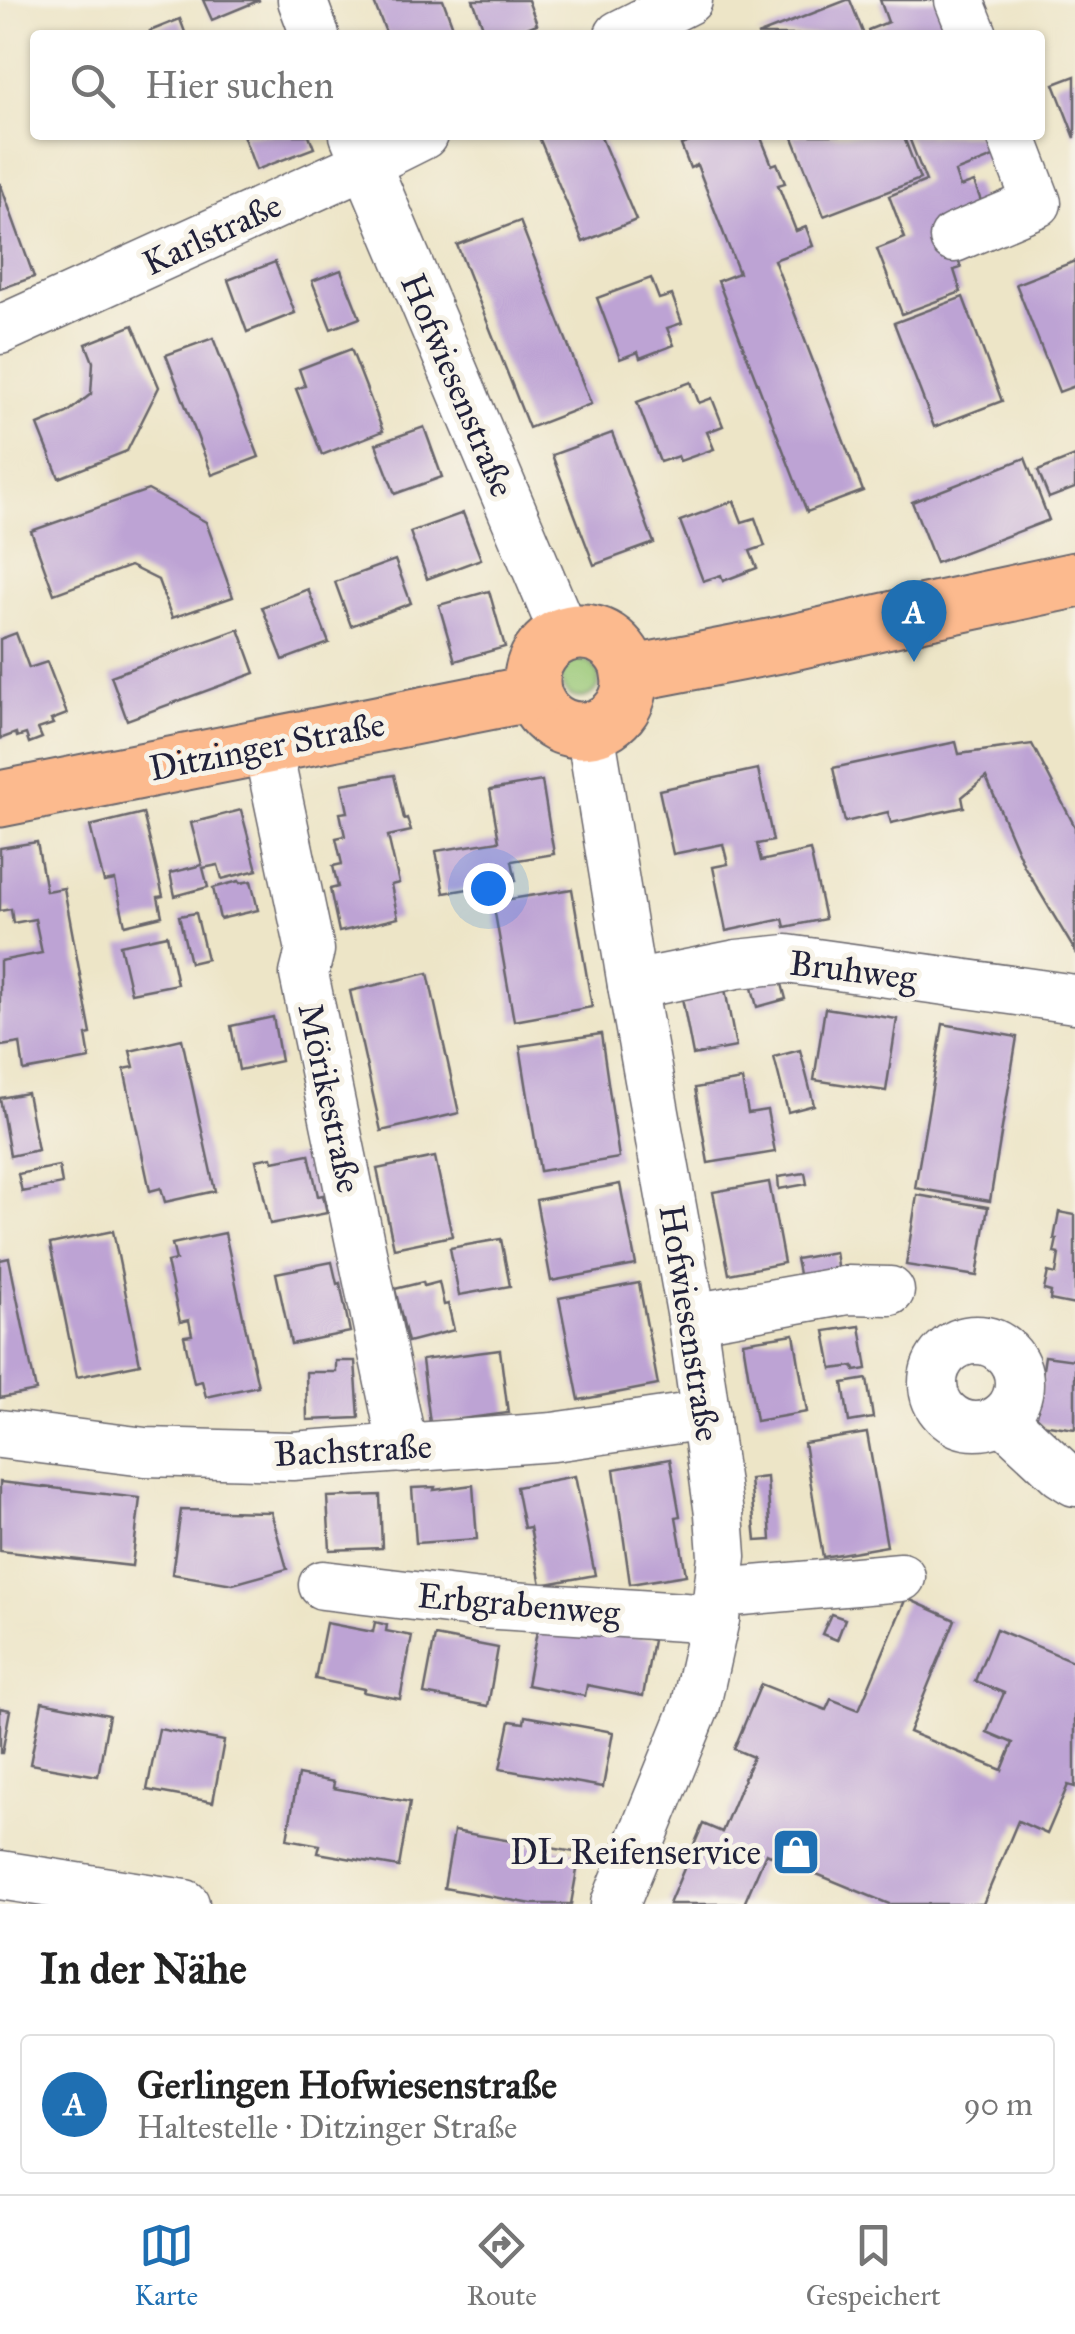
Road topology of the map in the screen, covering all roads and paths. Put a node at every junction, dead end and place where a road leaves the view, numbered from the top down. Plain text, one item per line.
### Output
1 (302, 0) edge
2 (688, 0) edge
3 (959, 0) edge
4 (313, 30) edge
5 (629, 30) edge
6 (970, 30) edge
7 (401, 140) edge
8 (1013, 140) edge
9 (359, 150) edge
10 (954, 238) dead end
11 (0, 330) edge
12 (1075, 580) edge
13 (564, 634) junction
14 (629, 674) junction
15 (533, 694) junction
16 (590, 730) junction
17 (267, 746) junction
18 (0, 799) edge
19 (632, 985) junction
20 (1075, 998) edge
21 (890, 1291) dead end
22 (692, 1318) junction
23 (706, 1415) junction
24 (1002, 1418) dead end
25 (0, 1434) edge
26 (403, 1449) junction
27 (1075, 1482) edge
28 (901, 1577) dead end
29 (323, 1585) dead end
30 (717, 1606) junction
31 (0, 1875) edge
32 (185, 1904) edge
33 (615, 1904) edge

1 - 4 street
2 - 5 street
3 - 6 street
7 - 9 street, Karlstraße
8 - 10 street
9 - 11 street, Karlstraße
9 - 13 street, Hofwiesenstraße
12 - 14 main road
13 - 14 main road
13 - 15 main road
14 - 16 main road
15 - 16 main road
15 - 17 main road, Ditzinger Straße
16 - 19 street, Hofwiesenstraße
17 - 18 main road, Ditzinger Straße
17 - 26 street, Mörikestraße
19 - 20 street, Bruhweg
19 - 22 street, Hofwiesenstraße
21 - 22 street
22 - 23 street, Hofwiesenstraße
23 - 26 street, Bachstraße
23 - 30 street, Hofwiesenstraße
24 - 27 street
25 - 26 street, Bachstraße
28 - 30 street, Erbgrabenweg
29 - 30 street, Erbgrabenweg
30 - 33 street, Hofwiesenstraße
31 - 32 street

